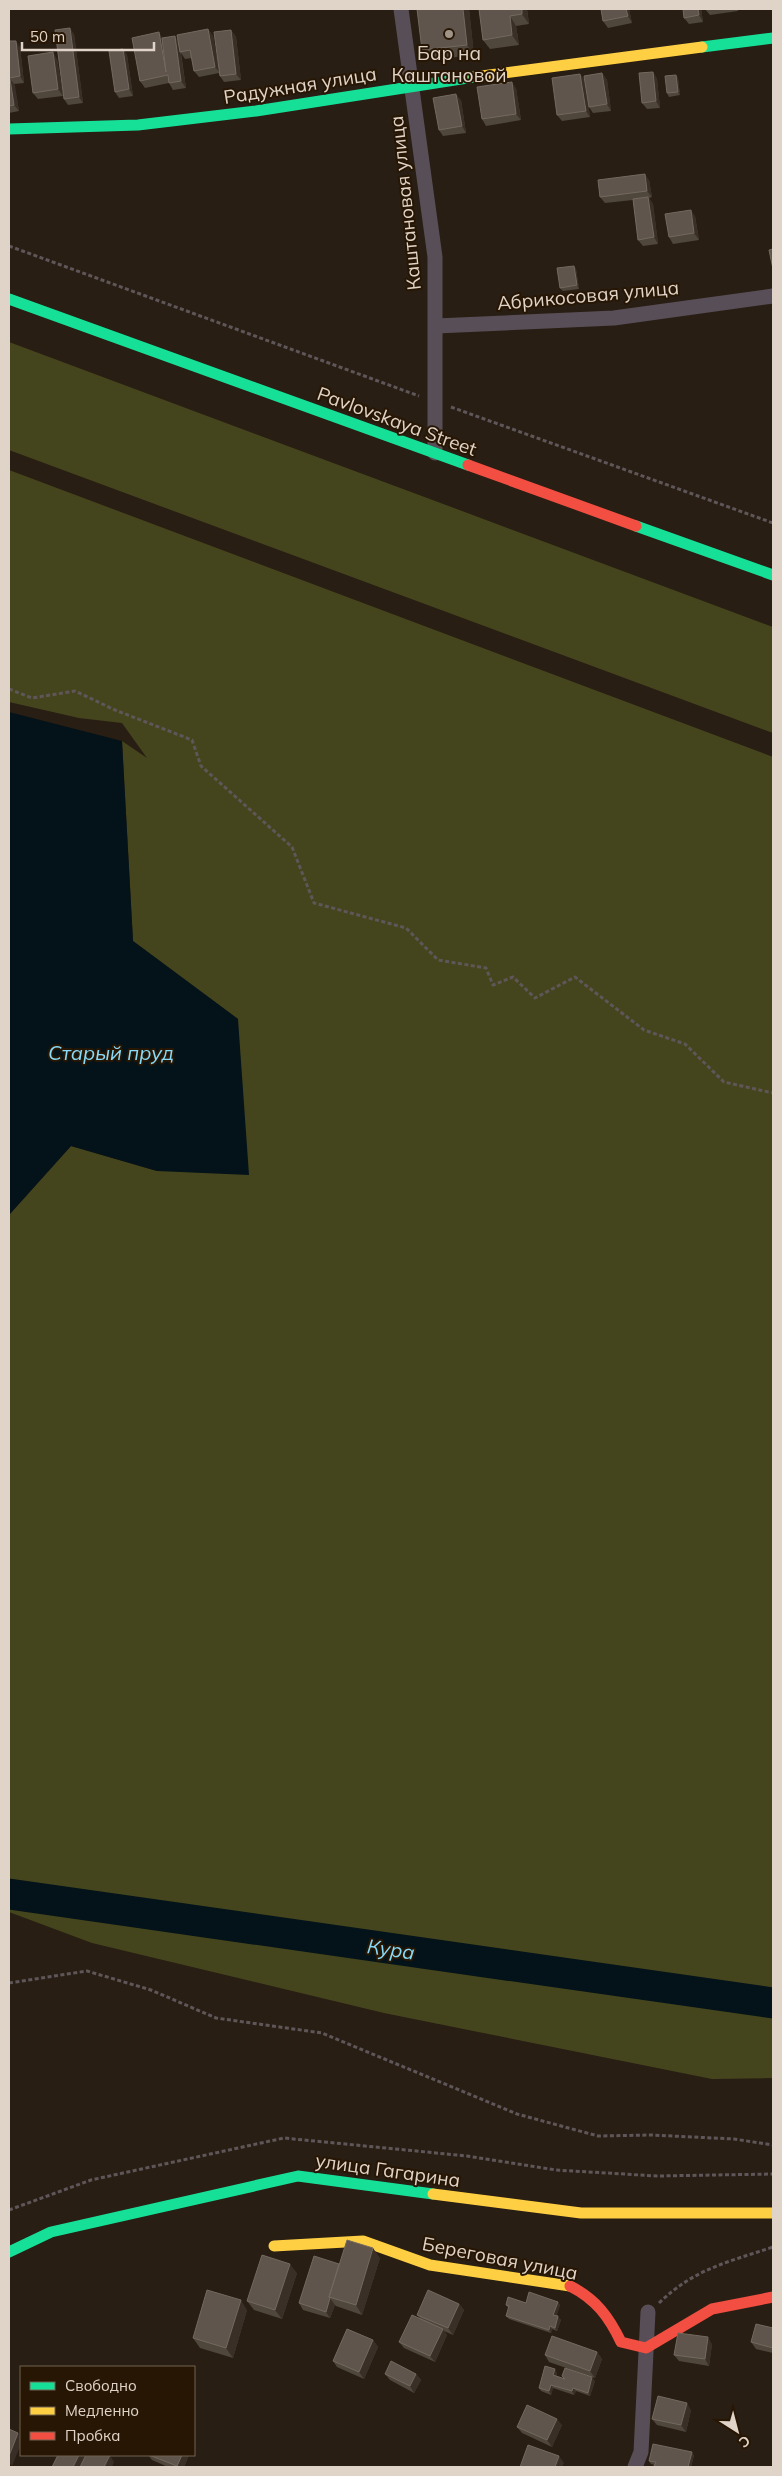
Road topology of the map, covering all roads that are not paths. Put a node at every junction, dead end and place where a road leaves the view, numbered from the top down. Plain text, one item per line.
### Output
1 (401, 9) edge
2 (773, 38) edge
3 (411, 85) junction
4 (9, 129) edge
5 (773, 296) edge
6 (9, 300) edge
7 (436, 326) junction
8 (435, 454) junction
9 (773, 575) edge
10 (773, 2213) edge
11 (274, 2246) dead end
12 (9, 2252) edge
13 (773, 2297) edge
14 (648, 2312) road end
15 (646, 2348) junction
16 (635, 2467) edge

1 - 3 street, Каштановая улица
2 - 3 street, Радужная улица
3 - 4 street, Радужная улица
3 - 7 street, Каштановая улица
5 - 7 street, Абрикосовая улица
6 - 8 street, Pavlovskaya Street
7 - 8 street, Каштановая улица
8 - 9 street, Pavlovskaya Street
10 - 12 street, улица Гагарина
11 - 15 street, Береговая улица
13 - 15 street
14 - 15 street
15 - 16 street

